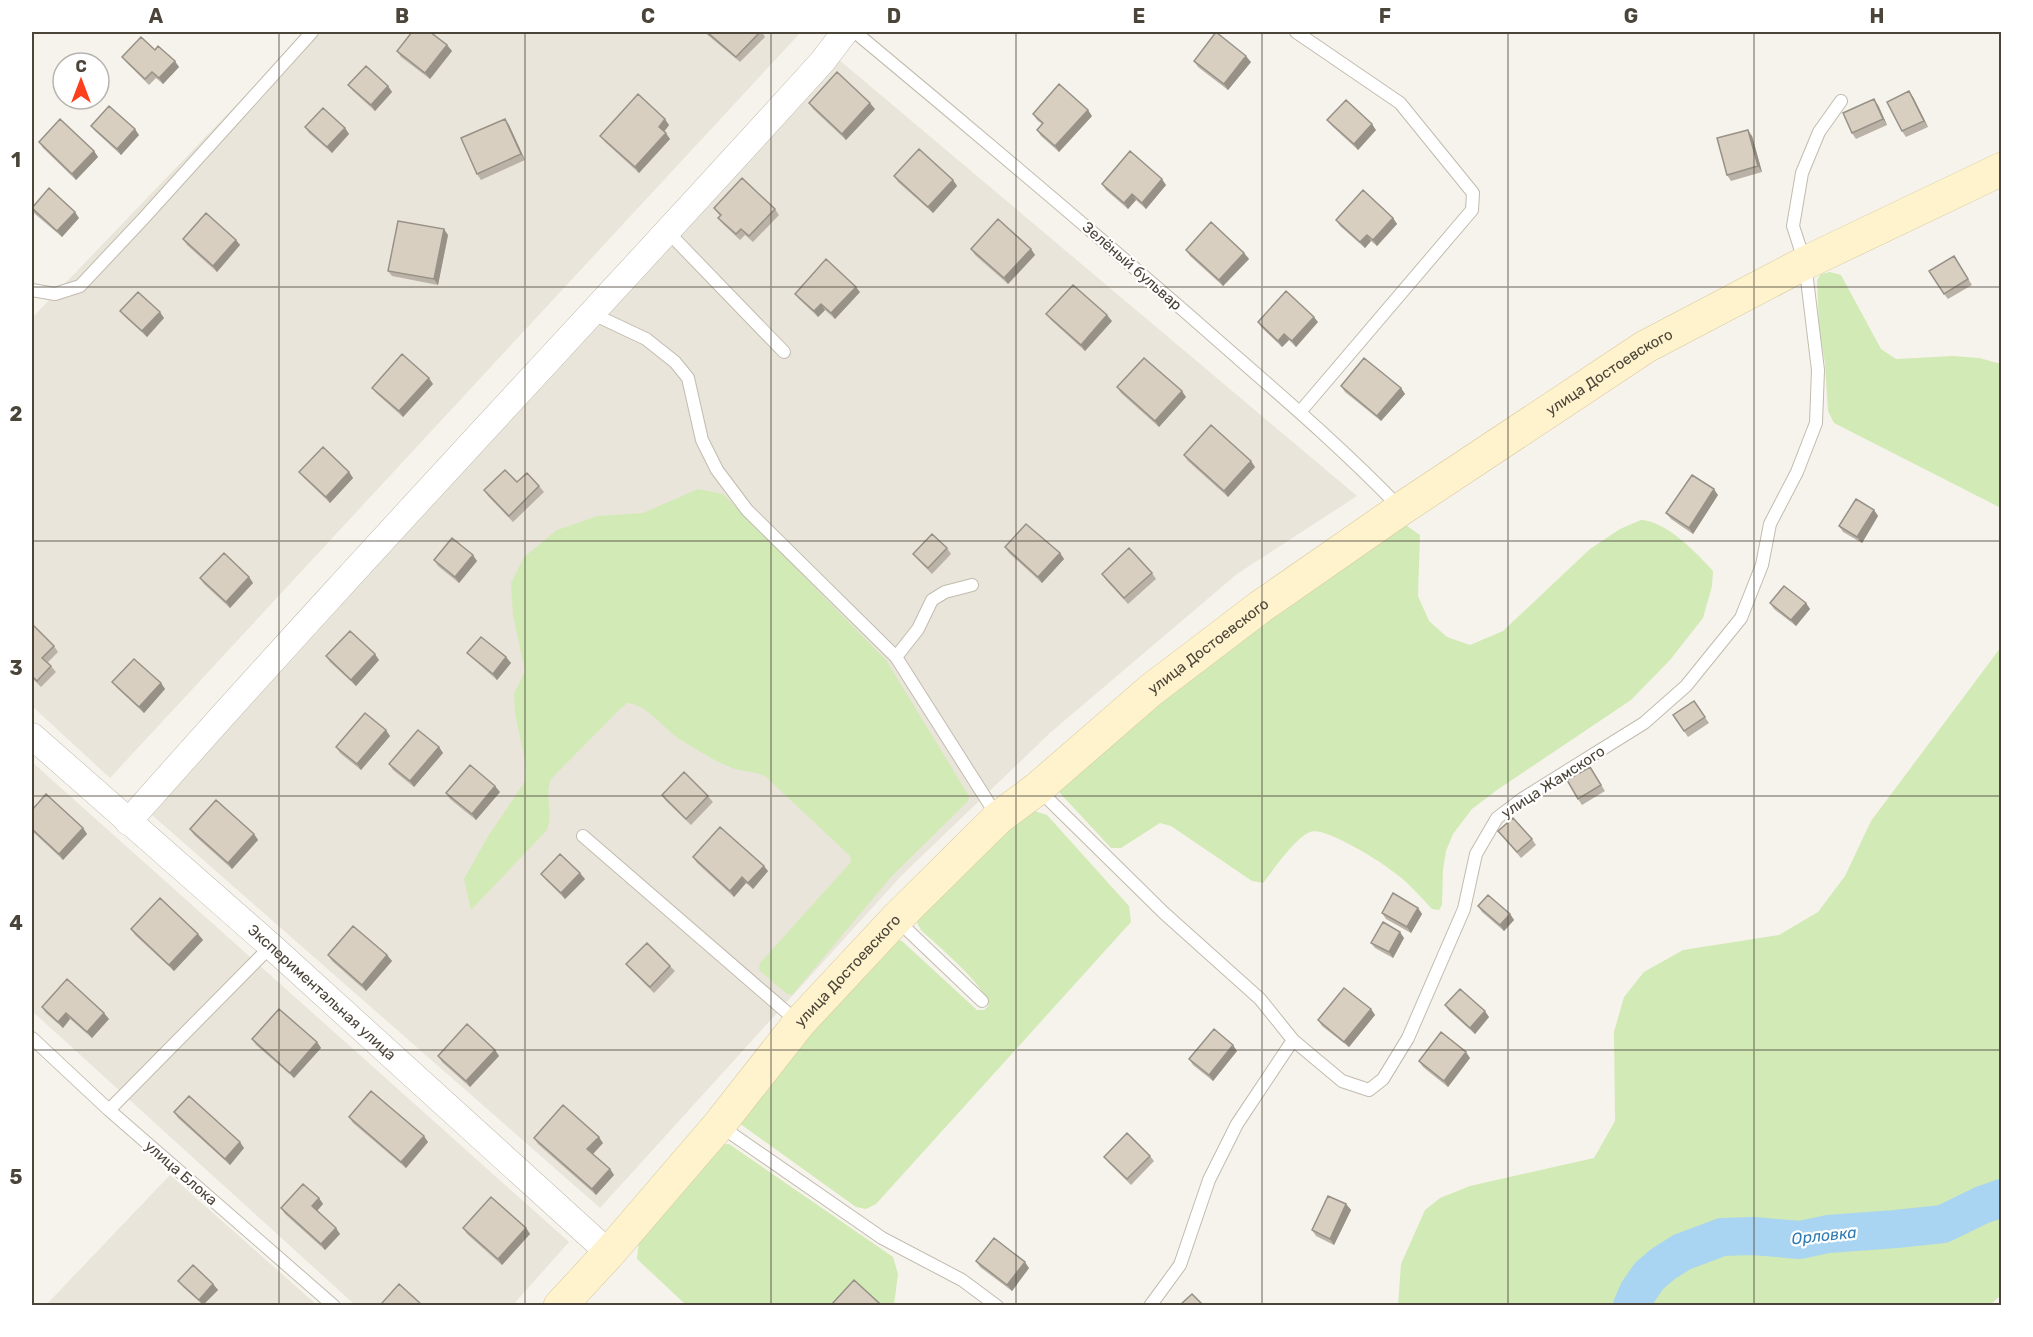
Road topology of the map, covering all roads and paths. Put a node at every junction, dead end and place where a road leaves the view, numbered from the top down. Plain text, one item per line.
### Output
1 (312, 32) edge
2 (845, 32) edge
3 (855, 32) edge
4 (1296, 32) edge
5 (1841, 101) dead end
6 (2001, 169) edge
7 (668, 232) junction
8 (1805, 263) junction
9 (32, 290) edge
10 (593, 314) junction
11 (784, 352) dead end
12 (1300, 412) junction
13 (1401, 509) junction
14 (972, 585) dead end
15 (896, 657) junction
16 (32, 735) edge
17 (1037, 789) junction
18 (998, 819) junction
19 (128, 822) junction
20 (584, 836) dead end
21 (896, 919) junction
22 (271, 946) junction
23 (982, 1001) dead end
24 (799, 1023) junction
25 (32, 1038) edge
26 (1293, 1040) junction
27 (109, 1110) junction
28 (719, 1125) junction
29 (609, 1253) junction
30 (334, 1305) edge
31 (560, 1305) edge
32 (997, 1305) edge
33 (1150, 1305) edge

1 - 9 lane
2 - 7 street
3 - 12 lane, Зелёный бульвар
4 - 12 lane
5 - 8 lane
6 - 8 main road, улица Достоевского
7 - 10 street
7 - 11 lane
8 - 13 main road, улица Достоевского
8 - 26 lane, улица Жамского
10 - 15 lane
10 - 19 street
12 - 13 lane, Зелёный бульвар
13 - 17 main road, улица Достоевского
14 - 15 lane
15 - 18 lane
16 - 19 street, Экспериментальная улица
17 - 18 main road, улица Достоевского
17 - 26 lane
18 - 21 main road, улица Достоевского
19 - 22 street, Экспериментальная улица
20 - 24 lane
21 - 23 lane
21 - 24 main road, улица Достоевского
22 - 27 lane
22 - 29 street, Экспериментальная улица
24 - 28 main road, улица Достоевского
25 - 27 lane, улица Блока
26 - 33 lane
27 - 30 lane, улица Блока
28 - 29 main road, улица Достоевского
28 - 32 lane
29 - 31 main road, улица Достоевского

